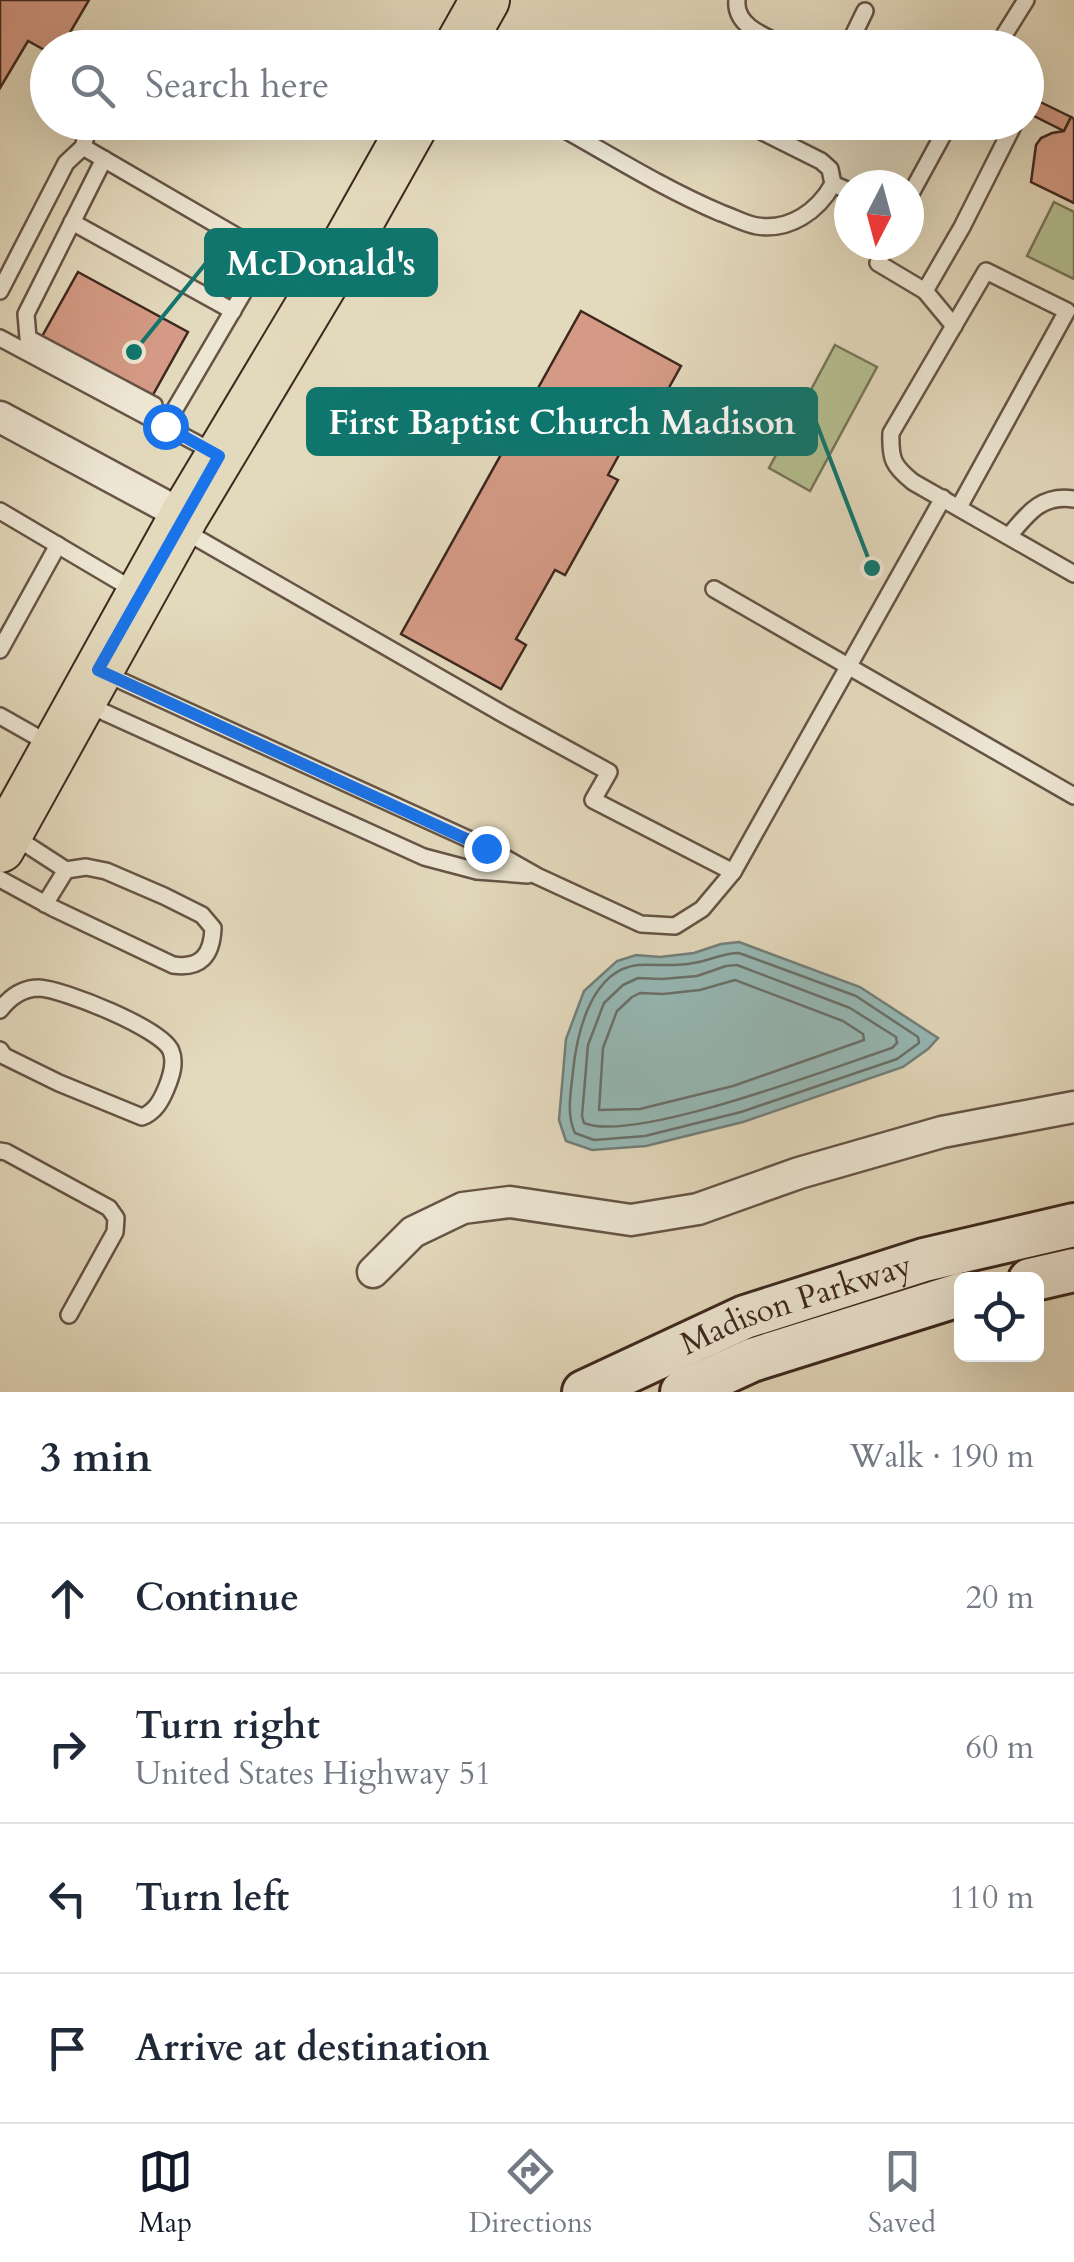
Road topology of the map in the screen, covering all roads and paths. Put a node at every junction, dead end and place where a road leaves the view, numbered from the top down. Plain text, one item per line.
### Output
1 (485, 0) edge
2 (737, 0) edge
3 (1026, 0) edge
4 (865, 11) dead end
5 (468, 30) edge
6 (754, 30) edge
7 (856, 30) edge
8 (1011, 30) edge
9 (85, 140) edge
10 (406, 140) edge
11 (584, 140) edge
12 (778, 140) edge
13 (940, 140) edge
14 (1006, 140) edge
15 (83, 147) junction
16 (104, 159) junction
17 (923, 170) edge
18 (833, 184) joint
19 (72, 222) junction
20 (266, 254) junction
21 (879, 260) edge
22 (321, 286) junction
23 (0, 291) edge
24 (926, 291) junction
25 (233, 311) junction
26 (954, 326) junction
27 (0, 338) edge
28 (0, 417) edge
29 (160, 424) junction
30 (219, 456) junction
31 (943, 498) junction
32 (1074, 500) edge
33 (959, 507) junction
34 (0, 511) edge
35 (180, 522) junction
36 (1010, 536) junction
37 (58, 545) junction
38 (1074, 574) edge
39 (714, 589) dead end
40 (140, 594) junction
41 (0, 650) edge
42 (848, 668) junction
43 (90, 686) junction
44 (0, 716) edge
45 (56, 747) junction
46 (1074, 796) edge
47 (3, 836) edge
48 (66, 870) junction
49 (732, 872) junction
50 (538, 876) junction
51 (0, 879) edge
52 (45, 904) junction
53 (0, 1010) edge
54 (0, 1050) edge
55 (1074, 1107) edge
56 (0, 1151) edge
57 (1074, 1225) edge
58 (1074, 1270) edge
59 (374, 1272) dead end
60 (1044, 1277) edge
61 (954, 1297) edge
62 (69, 1315) dead end
63 (584, 1392) edge
64 (682, 1392) edge

1 - 5 main road
2 - 6 lane
3 - 8 lane
4 - 7 lane
9 - 15 lane
10 - 22 main road
11 - 18 lane
12 - 18 lane
13 - 17 lane
14 - 24 lane
15 - 16 lane
15 - 23 lane
16 - 19 lane
16 - 20 lane
19 - 25 lane
19 - 29 lane
20 - 22 lane
20 - 25 lane
21 - 24 lane
22 - 30 main road
24 - 26 lane
25 - 29 lane
26 - 31 lane
26 - 33 lane
27 - 29 lane
28 - 35 street
29 - 30 lane
30 - 35 main road
31 - 33 lane
31 - 42 lane
32 - 36 lane
33 - 36 lane
34 - 37 lane
35 - 40 main road
35 - 49 lane
36 - 38 lane
37 - 40 lane
37 - 41 lane
39 - 42 lane
40 - 43 main road
42 - 46 lane
42 - 49 lane
43 - 45 main road
43 - 50 lane
43 - 50 lane
44 - 45 lane
45 - 47 main road
47 - 48 lane
48 - 52 lane
48 - 52 lane
49 - 50 lane
51 - 52 lane
53 - 54 lane
55 - 59 street
56 - 62 lane
57 - 63 main road, Madison Parkway
58 - 60 main road
61 - 64 main road, Madison Parkway

